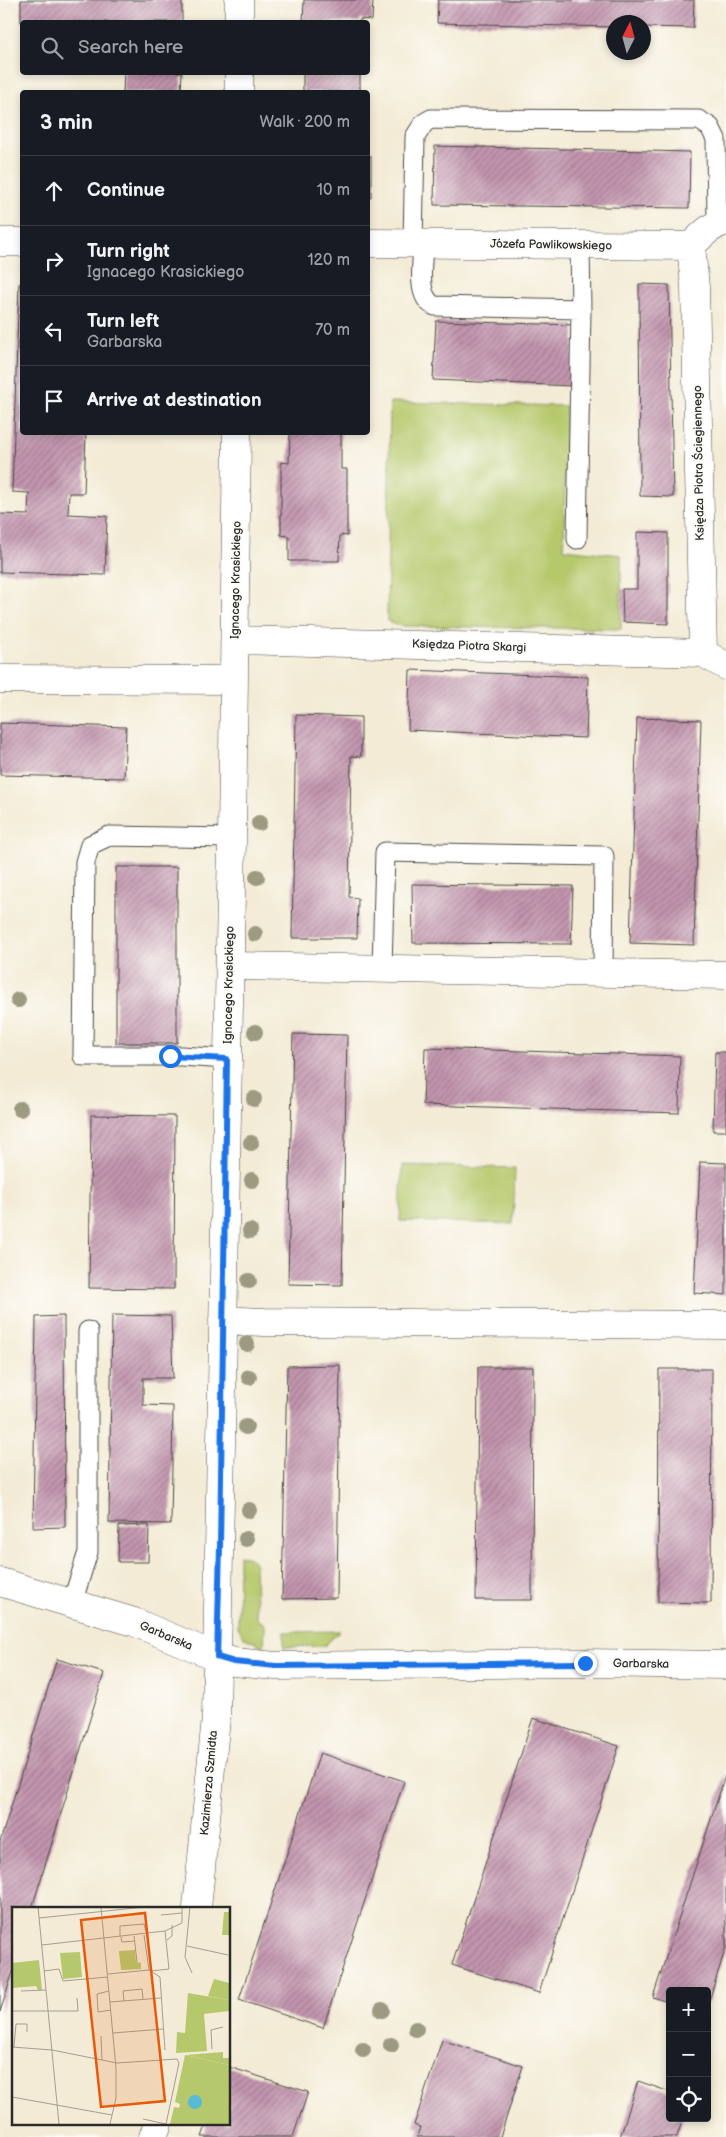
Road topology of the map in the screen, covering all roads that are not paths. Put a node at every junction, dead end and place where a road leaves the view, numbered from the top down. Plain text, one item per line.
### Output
1 (240, 0) edge
2 (239, 20) edge
3 (239, 75) edge
4 (239, 90) edge
5 (722, 222) edge
6 (0, 242) edge
7 (20, 242) edge
8 (370, 243) edge
9 (418, 244) junction
10 (580, 245) junction
11 (691, 246) junction
12 (582, 310) junction
13 (238, 435) edge
14 (577, 539) dead end
15 (236, 640) junction
16 (719, 662) edge
17 (0, 679) edge
18 (234, 680) junction
19 (232, 838) junction
20 (229, 966) junction
21 (382, 969) junction
22 (603, 974) junction
23 (726, 975) edge
24 (227, 1059) junction
25 (223, 1320) junction
26 (726, 1325) edge
27 (88, 1331) dead end
28 (0, 1582) edge
29 (72, 1604) junction
30 (217, 1657) junction
31 (726, 1665) edge
32 (197, 1907) edge
33 (158, 2124) edge
34 (153, 2137) edge

1 - 2 street
3 - 4 street
5 - 9 lane
5 - 11 street
6 - 7 street
8 - 9 street, Józefa Pawlikowskiego
9 - 10 street, Józefa Pawlikowskiego
9 - 12 lane
10 - 11 street, Józefa Pawlikowskiego
10 - 12 lane
11 - 16 street, Księdza Piotra Ściegiennego
12 - 14 lane
13 - 15 street, Ignacego Krasickiego
15 - 16 street, Księdza Piotra Skargi
15 - 18 street, Ignacego Krasickiego
17 - 18 street
18 - 19 street, Ignacego Krasickiego
19 - 20 street, Ignacego Krasickiego
19 - 24 lane
20 - 21 street
20 - 24 street, Ignacego Krasickiego
21 - 22 street
21 - 22 lane
22 - 23 street
24 - 25 street, Ignacego Krasickiego
25 - 26 street
25 - 30 street, Ignacego Krasickiego
27 - 29 lane
28 - 29 street, Garbarska
29 - 30 street, Garbarska
30 - 31 street, Garbarska
30 - 32 street, Kazimierza Szmidta
33 - 34 street

